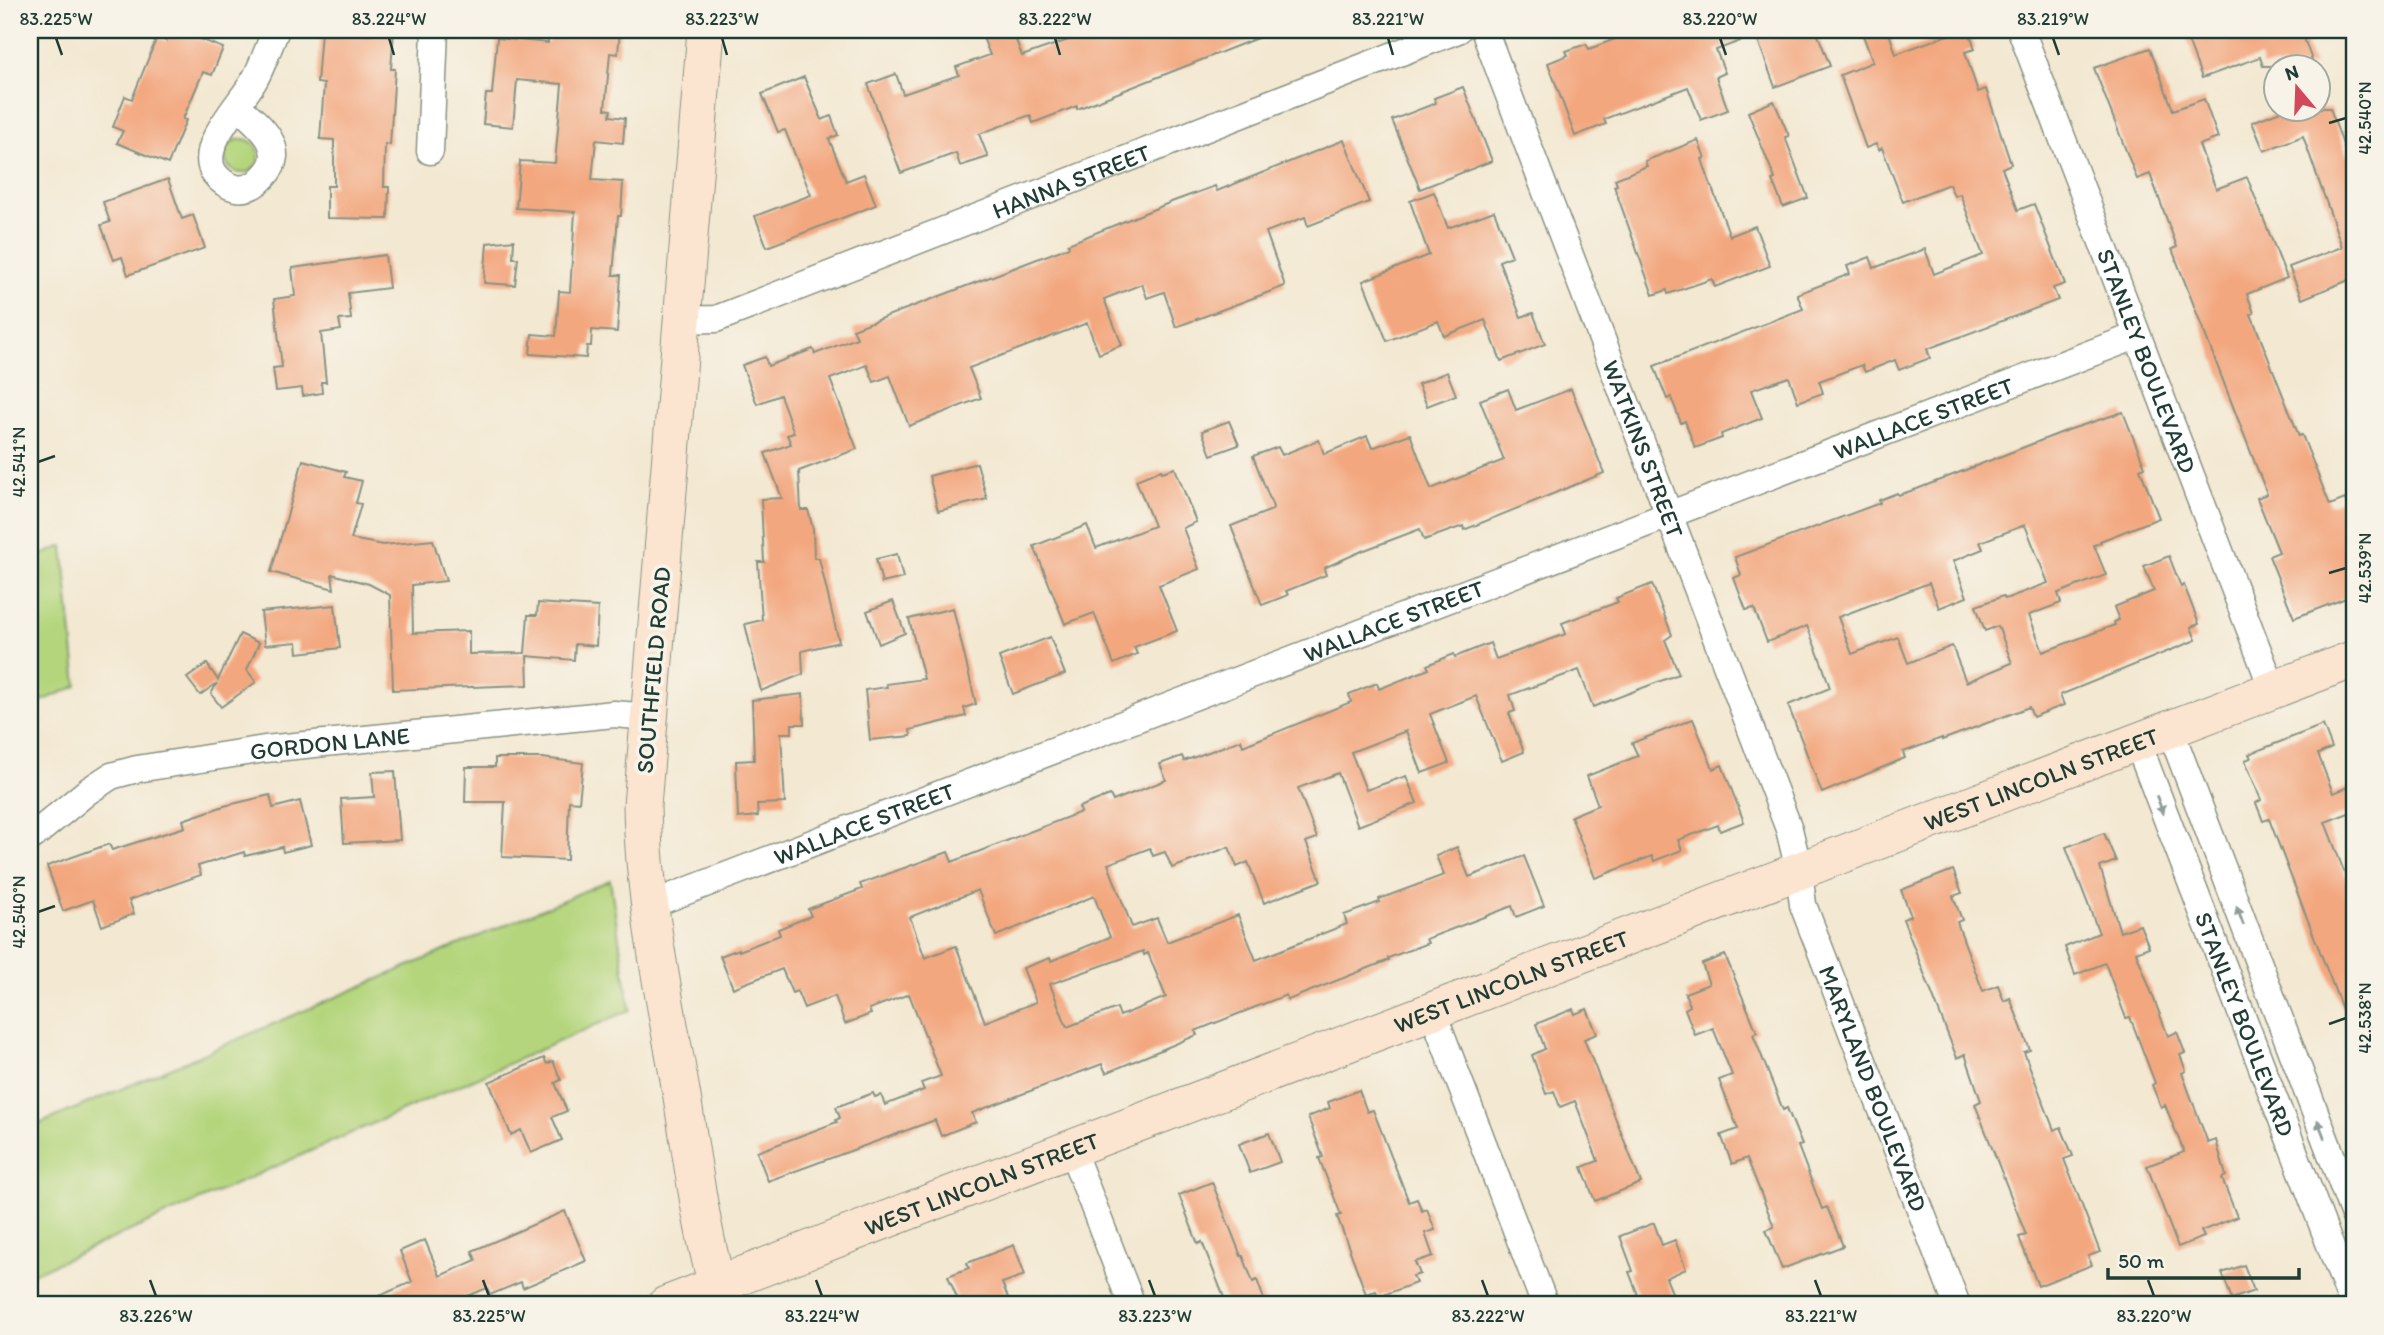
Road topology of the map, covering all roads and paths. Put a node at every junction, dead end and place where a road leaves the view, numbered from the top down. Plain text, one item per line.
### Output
1 (276, 30) edge
2 (435, 30) edge
3 (706, 30) edge
4 (1458, 30) edge
5 (1484, 30) edge
6 (2021, 30) edge
7 (237, 107) dead end
8 (430, 151) dead end
9 (682, 320) junction
10 (2136, 336) junction
11 (1668, 514) junction
12 (2354, 659) edge
13 (2273, 690) junction
14 (650, 717) junction
15 (2153, 735) junction
16 (33, 836) dead end
17 (1798, 870) junction
18 (650, 905) junction
19 (1432, 1010) junction
20 (1071, 1148) junction
21 (2344, 1189) junction
22 (2313, 1202) junction
23 (2354, 1215) edge
24 (720, 1295) edge
25 (666, 1305) edge
26 (1132, 1305) edge
27 (1545, 1305) edge
28 (1957, 1305) edge
29 (2353, 1305) edge

1 - 7 street
2 - 8 street
3 - 9 street, SOUTHFIELD ROAD
4 - 9 street, HANNA STREET
5 - 11 street, WATKINS STREET
6 - 10 street, STANLEY BOULEVARD
9 - 14 street, SOUTHFIELD ROAD
10 - 11 street, WALLACE STREET
10 - 13 street, STANLEY BOULEVARD
11 - 17 street, WATKINS STREET
11 - 18 street, WALLACE STREET
12 - 13 street, WEST LINCOLN STREET
13 - 15 street, WEST LINCOLN STREET
14 - 16 street, GORDON LANE
14 - 18 street, SOUTHFIELD ROAD
15 - 17 street, WEST LINCOLN STREET
21 -> 15 street, STANLEY BOULEVARD
15 -> 22 street, STANLEY BOULEVARD
17 - 19 street, WEST LINCOLN STREET
17 - 28 street, MARYLAND BOULEVARD
18 - 24 street, SOUTHFIELD ROAD
19 - 20 street, WEST LINCOLN STREET
19 - 27 street
20 - 24 street, WEST LINCOLN STREET
20 - 26 street
21 - 22 street
21 - 23 street, STANLEY BOULEVARD
22 - 29 street, STANLEY BOULEVARD
24 - 25 street, WEST LINCOLN STREET

